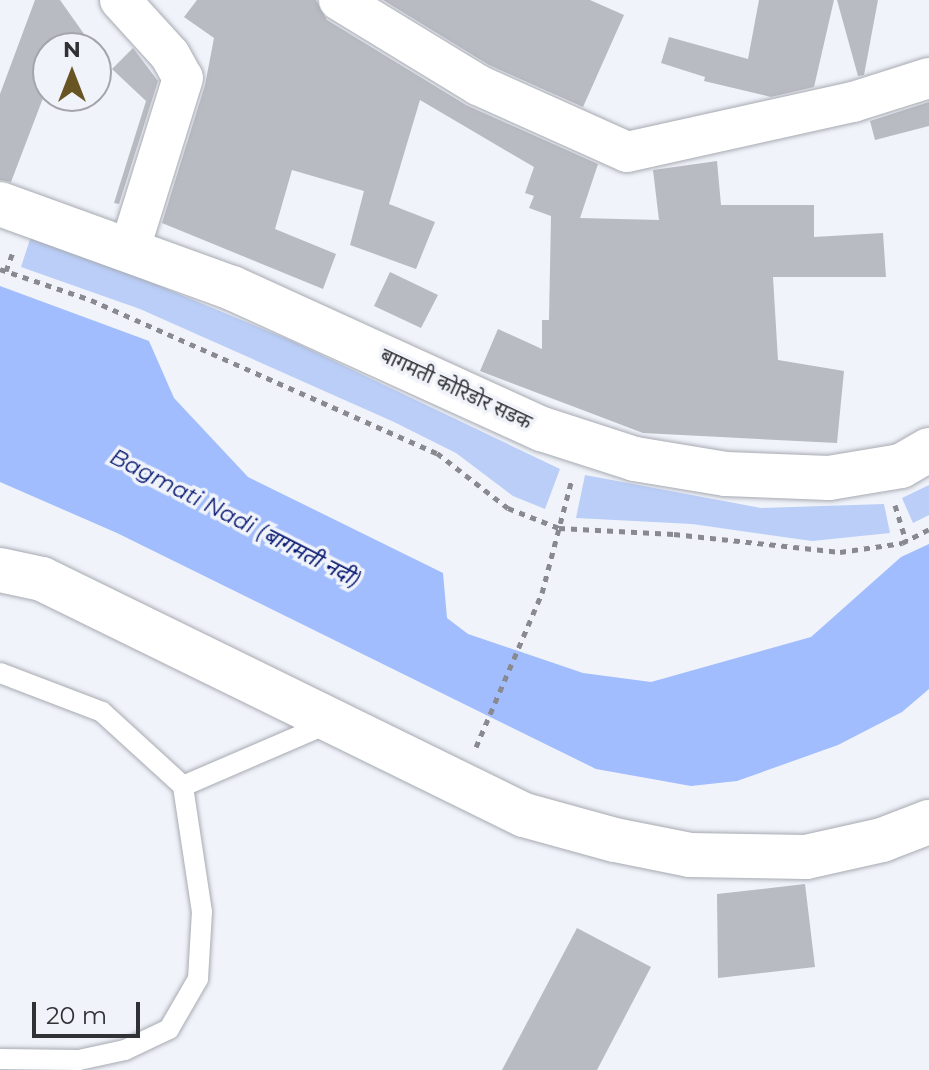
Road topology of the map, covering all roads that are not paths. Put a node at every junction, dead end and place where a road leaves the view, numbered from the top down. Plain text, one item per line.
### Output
1 (120, 0) edge
2 (339, 0) edge
3 (929, 78) edge
4 (0, 204) edge
5 (129, 251) junction
6 (929, 450) edge
7 (0, 570) edge
8 (0, 673) edge
9 (329, 723) junction
10 (183, 786) junction
11 (929, 822) edge
12 (0, 1059) edge

1 - 5 street
2 - 3 street
4 - 5 main road, बागमती कोरिडोर सडक
5 - 6 main road, बागमती कोरिडोर सडक
7 - 9 main road
8 - 10 lane
9 - 10 lane
9 - 11 main road
10 - 12 lane

